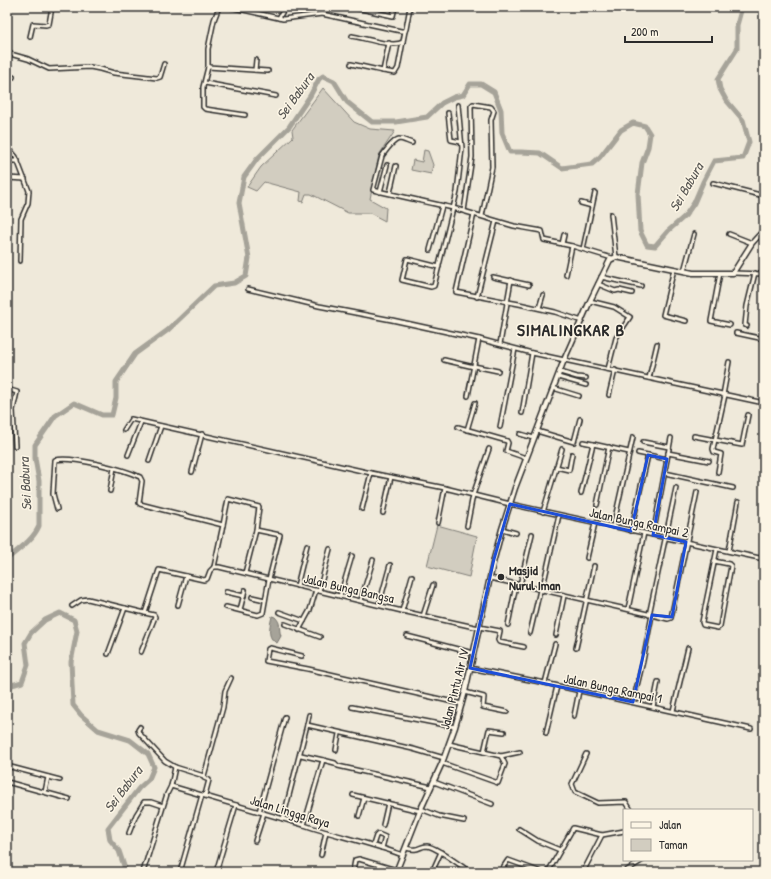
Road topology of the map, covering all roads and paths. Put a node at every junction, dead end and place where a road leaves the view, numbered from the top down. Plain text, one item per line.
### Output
1 (52, 7) edge
2 (218, 7) edge
3 (230, 7) edge
4 (285, 7) edge
5 (352, 7) edge
6 (396, 7) edge
7 (410, 7) edge
8 (368, 9) edge
9 (279, 18) junction
10 (405, 31) junction
11 (352, 36) dead end
12 (30, 37) dead end
13 (403, 42) junction
14 (389, 43) junction
15 (7, 53) edge
16 (256, 60) dead end
17 (164, 64) dead end
18 (351, 64) dead end
19 (208, 67) junction
20 (255, 70) junction
21 (268, 71) dead end
22 (383, 71) junction
23 (7, 76) edge
24 (13, 77) dead end
25 (205, 83) junction
26 (276, 96) dead end
27 (458, 105) dead end
28 (448, 114) dead end
29 (245, 116) dead end
30 (461, 142) junction
31 (412, 143) dead end
32 (7, 146) edge
33 (7, 161) edge
34 (18, 161) junction
35 (386, 165) dead end
36 (396, 166) dead end
37 (7, 178) edge
38 (25, 180) junction
39 (713, 183) dead end
40 (380, 192) junction
41 (595, 193) dead end
42 (390, 194) junction
43 (764, 196) edge
44 (580, 203) dead end
45 (442, 206) junction
46 (592, 206) junction
47 (453, 208) junction
48 (464, 211) junction
49 (474, 214) junction
50 (611, 214) dead end
51 (482, 216) junction
52 (496, 221) junction
53 (764, 230) edge
54 (694, 234) dead end
55 (729, 234) dead end
56 (564, 235) dead end
57 (752, 243) junction
58 (562, 244) junction
59 (572, 246) junction
60 (583, 249) junction
61 (430, 250) dead end
62 (614, 258) junction
63 (20, 262) dead end
64 (439, 267) junction
65 (674, 269) junction
66 (684, 271) junction
67 (720, 273) junction
68 (733, 273) junction
69 (755, 273) junction
70 (764, 274) edge
71 (566, 275) dead end
72 (493, 277) dead end
73 (601, 277) junction
74 (511, 280) junction
75 (598, 284) junction
76 (529, 285) dead end
77 (640, 286) dead end
78 (248, 289) dead end
79 (632, 293) dead end
80 (543, 295) dead end
81 (477, 297) junction
82 (590, 301) junction
83 (508, 302) junction
84 (539, 308) junction
85 (582, 320) junction
86 (686, 321) dead end
87 (730, 325) dead end
88 (747, 326) dead end
89 (736, 333) dead end
90 (479, 339) junction
91 (764, 339) edge
92 (500, 344) junction
93 (657, 344) dead end
94 (515, 349) junction
95 (532, 353) junction
96 (444, 360) dead end
97 (564, 360) junction
98 (729, 362) dead end
99 (474, 366) junction
100 (608, 369) junction
101 (615, 370) junction
102 (498, 372) dead end
103 (560, 372) junction
104 (558, 377) junction
105 (586, 378) dead end
106 (649, 378) junction
107 (586, 385) dead end
108 (553, 388) junction
109 (7, 389) edge
110 (610, 395) dead end
111 (724, 395) junction
112 (468, 396) dead end
113 (579, 396) dead end
114 (764, 403) edge
115 (474, 404) dead end
116 (7, 407) edge
117 (14, 410) junction
118 (522, 413) dead end
119 (748, 415) dead end
120 (580, 419) dead end
121 (140, 422) junction
122 (161, 426) junction
123 (458, 427) dead end
124 (500, 427) dead end
125 (124, 430) dead end
126 (467, 430) junction
127 (538, 431) junction
128 (202, 434) junction
129 (520, 434) dead end
130 (694, 436) dead end
131 (633, 437) dead end
132 (534, 438) junction
133 (671, 438) dead end
134 (715, 440) junction
135 (583, 442) dead end
136 (642, 442) dead end
137 (593, 444) junction
138 (15, 446) dead end
139 (609, 447) junction
140 (669, 448) junction
141 (489, 449) dead end
142 (562, 449) dead end
143 (629, 452) junction
144 (638, 453) dead end
145 (668, 453) junction
146 (572, 454) dead end
147 (128, 455) dead end
148 (648, 455) junction
149 (526, 458) junction
150 (667, 459) junction
151 (709, 460) dead end
152 (149, 461) dead end
153 (556, 467) junction
154 (114, 468) junction
155 (192, 472) dead end
156 (718, 472) dead end
157 (370, 473) junction
158 (665, 473) junction
159 (391, 477) junction
160 (445, 488) junction
161 (676, 488) dead end
162 (733, 488) dead end
163 (110, 491) dead end
164 (696, 492) dead end
165 (581, 493) dead end
166 (473, 495) junction
167 (738, 502) dead end
168 (510, 504) junction
169 (597, 505) dead end
170 (57, 509) dead end
171 (362, 509) dead end
172 (543, 512) junction
173 (383, 513) dead end
174 (559, 515) junction
175 (438, 523) dead end
176 (595, 523) junction
177 (223, 525) junction
178 (467, 526) dead end
179 (613, 527) junction
180 (502, 529) junction
181 (256, 530) junction
182 (631, 531) junction
183 (516, 533) dead end
184 (644, 533) junction
185 (532, 534) dead end
186 (653, 535) junction
187 (665, 537) junction
188 (686, 542) junction
189 (308, 546) dead end
190 (330, 549) dead end
191 (717, 549) junction
192 (729, 551) junction
193 (352, 556) dead end
194 (587, 558) dead end
195 (764, 559) edge
196 (373, 560) dead end
197 (714, 561) junction
198 (390, 565) dead end
199 (594, 566) dead end
200 (214, 567) junction
201 (245, 573) junction
202 (186, 576) junction
203 (412, 576) dead end
204 (490, 578) junction
205 (269, 579) junction
206 (433, 585) dead end
207 (518, 585) junction
208 (297, 586) junction
209 (245, 590) dead end
210 (318, 591) junction
211 (541, 591) junction
212 (226, 592) dead end
213 (244, 596) junction
214 (340, 596) junction
215 (564, 596) junction
216 (252, 597) dead end
217 (265, 600) junction
218 (361, 600) junction
219 (586, 601) junction
220 (178, 605) dead end
221 (379, 605) junction
222 (72, 606) dead end
223 (226, 607) dead end
224 (125, 608) junction
225 (628, 609) junction
226 (240, 610) junction
227 (402, 611) junction
228 (279, 612) dead end
229 (145, 613) junction
230 (651, 615) junction
231 (423, 616) junction
232 (304, 621) junction
233 (285, 624) dead end
234 (508, 625) dead end
235 (479, 627) junction
236 (300, 630) junction
237 (530, 633) dead end
238 (556, 635) dead end
239 (407, 636) dead end
240 (320, 637) dead end
241 (555, 644) dead end
242 (524, 647) dead end
243 (576, 648) dead end
244 (688, 648) dead end
245 (140, 652) dead end
246 (474, 653) junction
247 (108, 654) dead end
248 (302, 656) dead end
249 (470, 668) junction
250 (231, 678) dead end
251 (658, 682) dead end
252 (545, 683) junction
253 (556, 686) junction
254 (579, 691) junction
255 (465, 692) junction
256 (633, 702) junction
257 (462, 704) junction
258 (352, 707) dead end
259 (653, 707) junction
260 (507, 712) dead end
261 (673, 712) junction
262 (309, 715) dead end
263 (574, 716) dead end
264 (284, 717) dead end
265 (308, 726) junction
266 (140, 727) dead end
267 (455, 727) junction
268 (750, 729) dead end
269 (504, 732) dead end
270 (546, 733) dead end
271 (339, 734) junction
272 (449, 744) junction
273 (336, 750) dead end
274 (484, 752) junction
275 (520, 752) dead end
276 (586, 754) dead end
277 (301, 755) junction
278 (501, 756) junction
279 (323, 760) junction
280 (443, 761) junction
281 (7, 766) edge
282 (175, 767) junction
283 (204, 776) junction
284 (48, 777) junction
285 (60, 780) dead end
286 (7, 782) edge
287 (434, 782) junction
288 (171, 786) junction
289 (431, 788) junction
290 (45, 792) junction
291 (203, 795) junction
292 (353, 795) dead end
293 (364, 798) junction
294 (69, 799) dead end
295 (388, 803) junction
296 (492, 804) dead end
297 (236, 805) junction
298 (163, 806) junction
299 (630, 809) edge
300 (421, 810) junction
301 (259, 812) junction
302 (264, 813) junction
303 (359, 816) dead end
304 (283, 819) junction
305 (464, 821) dead end
306 (304, 825) junction
307 (383, 825) dead end
308 (520, 828) dead end
309 (623, 831) edge
310 (326, 832) junction
311 (129, 834) dead end
312 (602, 835) junction
313 (255, 841) dead end
314 (373, 845) junction
315 (382, 848) junction
316 (406, 848) junction
317 (560, 850) junction
318 (441, 852) junction
319 (321, 855) dead end
320 (403, 855) junction
321 (641, 861) edge
322 (353, 871) dead end
323 (396, 871) edge
324 (143, 872) edge
325 (180, 872) edge
326 (216, 872) edge
327 (432, 872) edge
328 (470, 872) edge
329 (500, 872) edge
330 (542, 872) edge
331 (548, 872) edge
332 (584, 872) edge
333 (624, 872) edge

1 - 12 street
2 - 19 street
3 - 9 street
4 - 9 street
5 - 8 street
6 - 8 street
7 - 10 street
9 - 10 street
10 - 13 street
11 - 14 street
13 - 14 street
13 - 22 street
14 - 22 street
15 - 17 street
16 - 20 street
18 - 22 street
19 - 20 street
19 - 25 street
20 - 21 street
23 - 24 street
25 - 26 street
25 - 29 street
27 - 30 street
28 - 30 street
30 - 47 street
31 - 40 street
32 - 34 street
33 - 34 street
34 - 38 street
35 - 40 street
36 - 42 street
37 - 38 street
38 - 63 street
39 - 43 street
40 - 42 street
41 - 46 street
42 - 45 street
44 - 46 street
45 - 47 street
45 - 61 street
46 - 60 street
47 - 48 street
47 - 64 street
48 - 49 street
48 - 51 street
49 - 51 street
49 - 81 street
50 - 62 street
51 - 52 street
52 - 58 street
52 - 81 street
53 - 57 main road
54 - 66 street
55 - 57 street
56 - 58 street
57 - 68 main road
58 - 59 street
59 - 60 street
59 - 71 street
60 - 62 street
62 - 65 main road
62 - 73 main road, Jalan Pintu Air IV
64 - 64 street
65 - 66 main road
65 - 86 street
66 - 67 main road
67 - 68 main road
67 - 87 street
68 - 69 street
69 - 70 street
69 - 88 street
72 - 74 street
73 - 75 main road, Jalan Pintu Air IV
73 - 77 street
74 - 76 street
74 - 83 street
75 - 79 street
75 - 82 main road, Jalan Pintu Air IV
78 - 90 street
80 - 84 street
81 - 83 street
82 - 85 main road, Jalan Pintu Air IV
82 - 100 street
83 - 84 street
83 - 92 street
84 - 85 street
85 - 97 main road, Jalan Pintu Air IV
89 - 91 street
90 - 92 street
90 - 99 street
92 - 94 street
93 - 106 street
94 - 95 street
94 - 124 street
95 - 97 street
95 - 118 street
96 - 99 street
97 - 100 street
97 - 103 main road, Jalan Pintu Air IV
98 - 111 street
99 - 102 street
99 - 112 street
100 - 101 street
101 - 106 street
101 - 110 street
103 - 104 main road, Jalan Pintu Air IV
103 - 105 street
104 - 107 street
104 - 108 main road, Jalan Pintu Air IV
106 - 111 street
108 - 113 street
108 - 127 main road, Jalan Pintu Air IV
109 - 117 street
111 - 114 street
111 - 134 street
115 - 126 street
116 - 117 street
117 - 138 street
119 - 134 street
120 - 127 street
121 - 122 street, Jalan Bunga Rampai 2
121 - 125 street
121 - 147 street
122 - 128 street, Jalan Bunga Rampai 2
122 - 152 street
123 - 126 street
126 - 149 street
127 - 132 main road, Jalan Pintu Air IV
128 - 155 street
128 - 157 street, Jalan Bunga Rampai 2
129 - 132 street
130 - 134 street
131 - 143 street
132 - 149 main road, Jalan Pintu Air IV
133 - 140 street
134 - 156 street
135 - 137 street
136 - 140 street
137 - 139 street
137 - 165 street
139 - 143 street
139 - 169 street
140 - 145 street
141 - 166 street
142 - 153 street
143 - 179 street
144 - 148 street
145 - 150 street
145 - 151 street
146 - 153 street
148 - 150 street
148 - 182 street
149 - 168 main road, Jalan Pintu Air IV
150 - 158 street
153 - 172 street
154 - 163 street
154 - 170 street
154 - 177 street
157 - 159 street, Jalan Bunga Rampai 2
157 - 171 street
158 - 162 street
158 - 186 street
159 - 160 street, Jalan Bunga Rampai 2
159 - 173 street
160 - 166 street, Jalan Bunga Rampai 2
160 - 175 street
161 - 187 street
164 - 188 street
166 - 168 street, Jalan Bunga Rampai 2
166 - 178 street
167 - 192 street
168 - 172 street, Jalan Bunga Rampai 2
168 - 180 main road, Jalan Pintu Air IV
172 - 174 street, Jalan Bunga Rampai 2
174 - 176 street, Jalan Bunga Rampai 2
174 - 211 street
176 - 179 street, Jalan Bunga Rampai 2
176 - 194 street
177 - 181 street
177 - 200 street
179 - 182 street, Jalan Bunga Rampai 2
180 - 183 street
180 - 204 main road, Jalan Pintu Air IV
181 - 201 street
181 - 205 street
182 - 184 street, Jalan Bunga Rampai 2
184 - 186 street, Jalan Bunga Rampai 2
184 - 225 street
185 - 207 street
186 - 187 street, Jalan Bunga Rampai 2
187 - 188 street, Jalan Bunga Rampai 2
187 - 230 street
188 - 191 street, Jalan Bunga Rampai 2
188 - 230 street
189 - 208 street
190 - 210 street
191 - 192 street, Jalan Bunga Rampai 2
191 - 197 street
192 - 195 street, Jalan Bunga Rampai 2
193 - 214 street
196 - 218 street
197 - 197 street
198 - 221 street
199 - 219 street
200 - 201 street, Jalan Bunga Bangsa
200 - 202 street
201 - 205 street, Jalan Bunga Bangsa
202 - 220 street
202 - 229 street
203 - 227 street
204 - 207 street
204 - 235 main road, Jalan Pintu Air IV
205 - 208 street, Jalan Bunga Bangsa
205 - 217 street
206 - 231 street
207 - 211 street
207 - 234 street
208 - 210 street, Jalan Bunga Bangsa
209 - 213 street
210 - 214 street, Jalan Bunga Bangsa
210 - 232 street
211 - 215 street
211 - 237 street
212 - 213 street
213 - 226 street
214 - 218 street, Jalan Bunga Bangsa
215 - 219 street
215 - 238 street
216 - 217 street
217 - 226 street
218 - 221 street, Jalan Bunga Bangsa
219 - 225 street
219 - 243 street
221 - 227 street, Jalan Bunga Bangsa
222 - 224 street
223 - 226 street
224 - 229 street
224 - 247 street
225 - 230 street
227 - 231 street, Jalan Bunga Bangsa
228 - 232 street
229 - 245 street
230 - 256 street
231 - 235 street, Jalan Bunga Bangsa
232 - 236 street
233 - 236 street
235 - 242 street, Jalan Bunga Bangsa
235 - 246 main road, Jalan Pintu Air IV
236 - 240 street
239 - 246 street
241 - 252 street
244 - 261 street
246 - 249 main road, Jalan Pintu Air IV
248 - 257 street
249 - 252 street, Jalan Bunga Rampai 1
249 - 255 main road, Jalan Pintu Air IV
250 - 283 street
251 - 259 street
252 - 253 street, Jalan Bunga Rampai 1
253 - 254 street, Jalan Bunga Rampai 1
253 - 270 street
254 - 256 street, Jalan Bunga Rampai 1
254 - 263 street
255 - 257 main road, Jalan Pintu Air IV
255 - 260 street
256 - 259 street, Jalan Bunga Rampai 1
257 - 267 main road, Jalan Pintu Air IV
258 - 267 street
259 - 261 street, Jalan Bunga Rampai 1
261 - 268 street, Jalan Bunga Rampai 1
262 - 265 street
264 - 301 street
265 - 271 street
265 - 277 street
266 - 282 street
267 - 272 main road, Jalan Pintu Air IV
269 - 274 street
271 - 273 street
271 - 280 street
272 - 274 street
272 - 280 main road, Jalan Pintu Air IV
274 - 278 street
275 - 278 street
276 - 299 street
277 - 279 street
277 - 304 street
278 - 280 street
279 - 289 street
279 - 306 street
280 - 287 main road, Jalan Pintu Air IV
281 - 284 street
282 - 283 street
282 - 288 street
283 - 291 street
284 - 285 street
284 - 290 street
286 - 290 street
287 - 289 main road, Jalan Pintu Air IV
287 - 296 street
288 - 291 street, Jalan Lingga Raya
288 - 298 street
289 - 300 main road, Jalan Pintu Air IV
290 - 294 street
291 - 297 street, Jalan Lingga Raya
291 - 325 street
292 - 293 street
293 - 295 street
293 - 303 street
295 - 300 street
295 - 307 street
297 - 301 street, Jalan Lingga Raya
297 - 326 street
298 - 311 street
298 - 324 street
300 - 305 street
300 - 316 main road, Jalan Pintu Air IV
301 - 302 street, Jalan Lingga Raya
302 - 304 street, Jalan Lingga Raya
302 - 313 street
304 - 306 street, Jalan Lingga Raya
306 - 310 street, Jalan Lingga Raya
308 - 317 street
309 - 312 street
310 - 314 street, Jalan Lingga Raya
310 - 319 street
312 - 317 street
312 - 332 street
314 - 315 street, Jalan Lingga Raya
314 - 315 street
315 - 320 street, Jalan Lingga Raya
316 - 318 street
316 - 320 main road, Jalan Pintu Air IV
317 - 331 street
318 - 327 street
318 - 328 street
320 - 323 main road, Jalan Pintu Air IV
321 - 333 street
322 - 323 street
329 - 330 street

